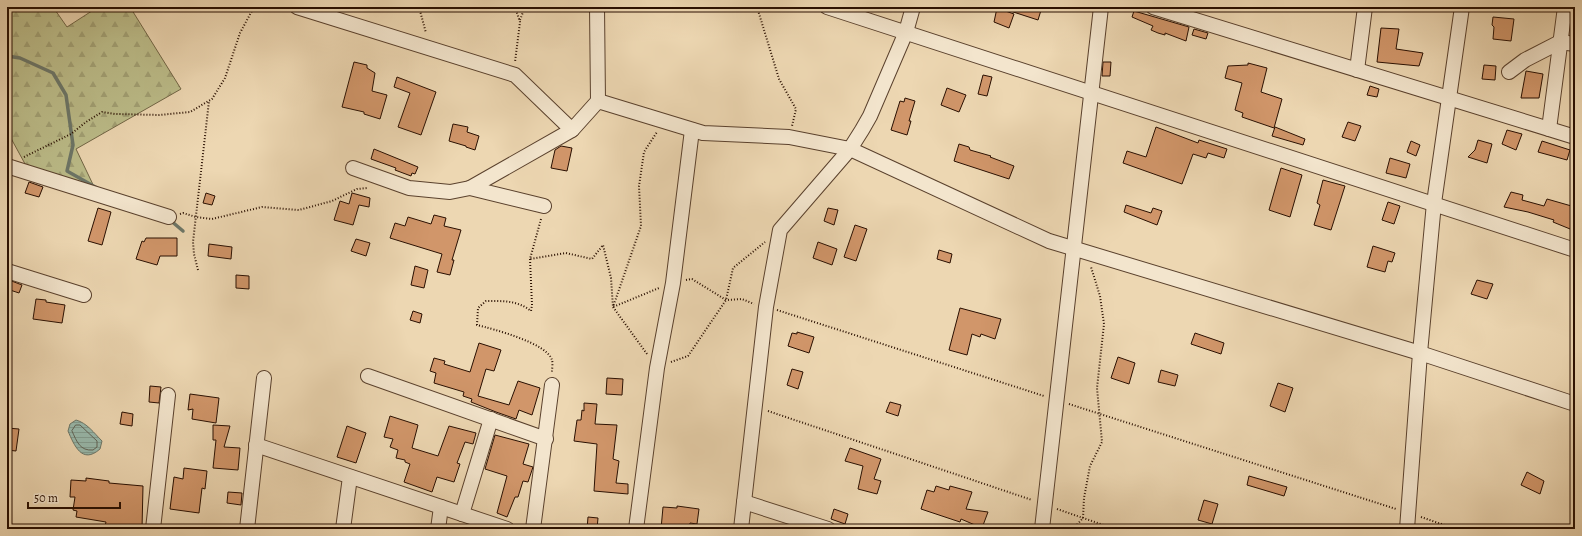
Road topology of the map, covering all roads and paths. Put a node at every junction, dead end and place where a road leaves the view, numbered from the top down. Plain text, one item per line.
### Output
1 (254, 7) edge
2 (297, 7) edge
3 (419, 7) edge
4 (515, 7) edge
5 (525, 7) edge
6 (597, 7) edge
7 (757, 7) edge
8 (827, 7) edge
9 (913, 7) edge
10 (1101, 7) edge
11 (1153, 7) edge
12 (1365, 7) edge
13 (1462, 7) edge
14 (1565, 7) edge
15 (520, 22) junction
16 (906, 32) junction
17 (1560, 42) junction
18 (1575, 44) edge
19 (431, 49) junction
20 (1357, 70) junction
21 (1509, 72) dead end
22 (515, 75) junction
23 (1091, 92) junction
24 (1449, 99) junction
25 (210, 101) junction
26 (598, 101) junction
27 (1550, 129) junction
28 (572, 130) junction
29 (692, 130) junction
30 (790, 137) junction
31 (1575, 137) edge
32 (850, 149) junction
33 (7, 166) edge
34 (352, 168) dead end
35 (368, 188) dead end
36 (470, 188) junction
37 (1434, 203) junction
38 (544, 206) joint
39 (169, 217) joint
40 (196, 217) junction
41 (1575, 250) edge
42 (1080, 251) junction
43 (530, 259) junction
44 (198, 270) dead end
45 (7, 271) edge
46 (673, 283) junction
47 (84, 295) dead end
48 (766, 307) junction
49 (1420, 353) junction
50 (368, 376) dead end
51 (264, 378) dead end
52 (552, 385) joint
53 (168, 395) dead end
54 (1056, 400) junction
55 (1575, 404) edge
56 (755, 406) junction
57 (1099, 414) junction
58 (491, 420) junction
59 (546, 439) junction
60 (256, 445) junction
61 (350, 477) junction
62 (744, 502) junction
63 (1044, 504) junction
64 (441, 507) junction
65 (1409, 513) junction
66 (462, 514) junction
67 (1083, 518) junction
68 (153, 529) edge
69 (247, 529) edge
70 (343, 529) edge
71 (438, 529) edge
72 (507, 529) edge
73 (533, 529) edge
74 (636, 529) edge
75 (741, 529) edge
76 (828, 529) edge
77 (1042, 529) edge
78 (1073, 529) edge
79 (1115, 529) edge
80 (1407, 529) edge
81 (1456, 529) edge

1 - 25 path
2 - 19 street
3 - 19 path
4 - 15 path
5 - 15 path
6 - 26 street
7 - 30 path
8 - 16 street
9 - 16 street
10 - 23 street
11 - 20 street
12 - 20 street
13 - 24 street
14 - 17 street
15 - 22 path
16 - 23 street
16 - 32 street
17 - 18 street
17 - 21 street
17 - 27 street
19 - 22 street
20 - 24 street
22 - 28 street
23 - 37 street
23 - 42 street
24 - 27 street
24 - 37 street
25 - 33 path
25 - 40 path
26 - 28 street
26 - 29 street
27 - 31 street
28 - 36 street
29 - 30 street
29 - 46 street
30 - 32 street
32 - 42 street
32 - 48 street
33 - 39 street
34 - 36 street
35 - 40 path
36 - 38 street
37 - 41 street
37 - 49 street
38 - 43 path
39 - 40 path
40 - 44 path
42 - 49 street
42 - 54 street
42 - 57 path
43 - 46 path
43 - 52 path
45 - 47 street
46 - 48 path
46 - 74 street
48 - 54 path
48 - 56 street
49 - 55 street
49 - 65 street
50 - 58 street
51 - 60 street
52 - 59 street
53 - 68 street
54 - 57 path
54 - 63 street
56 - 62 street
56 - 63 path
57 - 65 path
57 - 67 path
58 - 59 street
58 - 66 street
59 - 73 street
60 - 61 street
60 - 69 street
61 - 64 street
61 - 70 street
62 - 75 street
62 - 76 street
63 - 67 path
63 - 77 street
64 - 66 street
64 - 71 street
65 - 80 street
65 - 81 path
66 - 72 street
67 - 78 path
67 - 79 path

